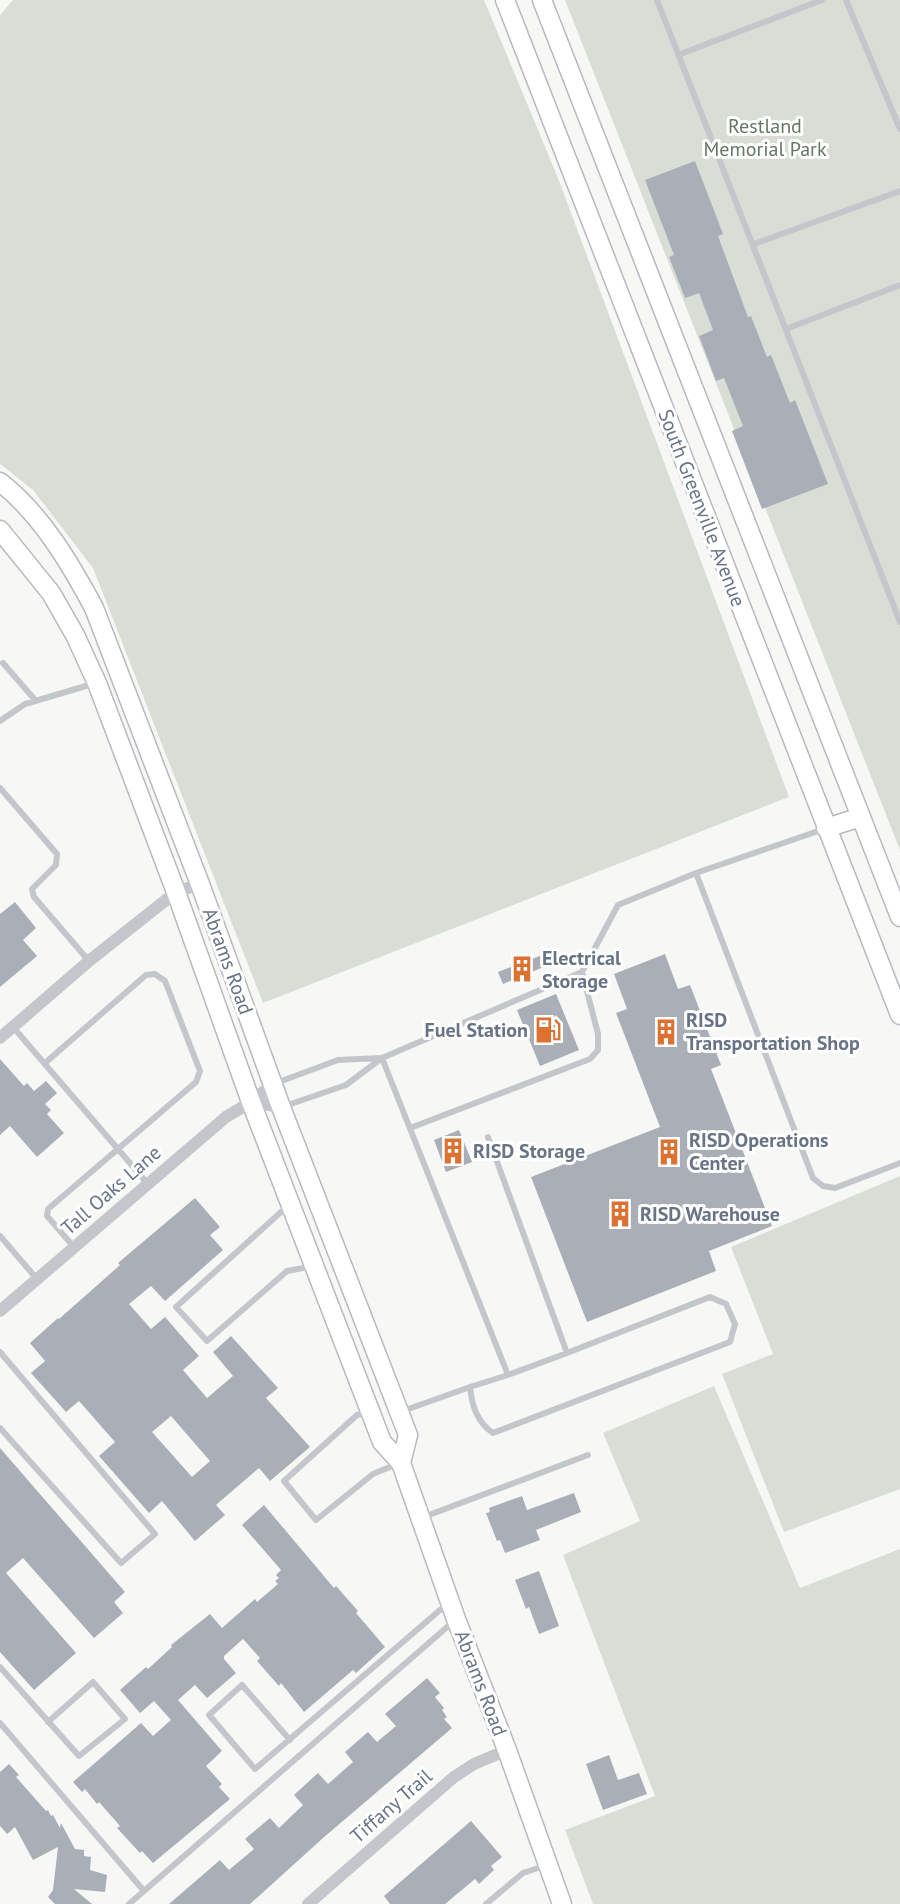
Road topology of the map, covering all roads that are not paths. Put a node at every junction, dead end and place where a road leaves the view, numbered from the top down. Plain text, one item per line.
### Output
1 (505, 0) edge
2 (542, 0) edge
3 (657, 0) edge
4 (822, 0) edge
5 (846, 0) edge
6 (678, 55) junction
7 (900, 129) edge
8 (900, 191) edge
9 (754, 244) junction
10 (900, 285) edge
11 (786, 329) junction
12 (0, 482) edge
13 (0, 530) edge
14 (900, 622) edge
15 (3, 663) dead end
16 (120, 674) junction
17 (97, 683) junction
18 (36, 700) junction
19 (0, 721) edge
20 (0, 788) edge
21 (861, 816) junction
22 (826, 828) junction
23 (696, 873) junction
24 (200, 884) junction
25 (176, 892) junction
26 (900, 917) edge
27 (89, 961) junction
28 (582, 972) junction
29 (900, 1016) edge
30 (13, 1027) junction
31 (0, 1038) edge
32 (382, 1058) junction
33 (45, 1063) junction
34 (273, 1084) junction
35 (251, 1102) junction
36 (281, 1107) junction
37 (410, 1128) junction
38 (488, 1137) dead end
39 (118, 1149) junction
40 (900, 1163) edge
41 (148, 1184) junction
42 (292, 1208) junction
43 (0, 1236) edge
44 (74, 1247) junction
45 (314, 1266) junction
46 (37, 1279) junction
47 (0, 1311) edge
48 (0, 1352) edge
49 (567, 1353) junction
50 (508, 1375) junction
51 (470, 1387) junction
52 (370, 1411) junction
53 (399, 1413) junction
54 (0, 1428) edge
55 (588, 1455) dead end
56 (401, 1463) junction
57 (420, 1518) junction
58 (450, 1601) junction
59 (456, 1619) junction
60 (0, 1667) edge
61 (48, 1722) junction
62 (0, 1723) edge
63 (290, 1740) junction
64 (507, 1750) junction
65 (548, 1865) junction
66 (144, 1891) junction
67 (129, 1904) edge
68 (308, 1904) edge
69 (486, 1904) edge
70 (562, 1904) edge

1 - 22 main road, South Greenville Avenue
2 - 21 main road, South Greenville Avenue
3 - 6 lane
4 - 6 lane
5 - 7 lane
6 - 9 lane
8 - 9 lane
9 - 11 lane
10 - 11 lane
11 - 14 lane
12 - 16 main road, Abrams Road
13 - 17 main road, Abrams Road
15 - 18 lane
16 - 17 main road
16 - 24 main road, Abrams Road
17 - 18 lane
17 - 25 main road, Abrams Road
18 - 19 lane
20 - 27 lane
21 - 22 main road
21 - 26 main road, South Greenville Avenue
22 - 23 lane
22 - 29 main road, South Greenville Avenue
23 - 28 lane
23 - 40 lane
24 - 25 street
24 - 34 main road, Abrams Road
25 - 27 street
25 - 35 main road, Abrams Road
27 - 30 street
28 - 32 lane
28 - 37 lane
30 - 31 street
30 - 33 lane
32 - 34 lane
32 - 36 lane
32 - 37 lane
33 - 39 lane
33 - 39 lane
34 - 35 street, Tall Oaks Lane
34 - 36 main road, Abrams Road
35 - 36 street
35 - 41 street, Tall Oaks Lane
35 - 42 main road, Abrams Road
36 - 53 main road, Abrams Road
37 - 50 lane
38 - 49 lane
39 - 41 lane
39 - 44 lane
41 - 44 street, Tall Oaks Lane
42 - 45 main road, Abrams Road
42 - 45 lane
43 - 46 lane
44 - 46 street, Tall Oaks Lane
45 - 52 main road, Abrams Road
46 - 47 street, Tall Oaks Lane
48 - 54 lane
49 - 50 lane
49 - 51 lane
50 - 51 lane
51 - 53 lane
52 - 56 main road, Abrams Road
52 - 56 lane
53 - 56 main road, Abrams Road
55 - 57 lane
56 - 57 main road, Abrams Road
57 - 58 main road, Abrams Road
58 - 59 main road, Abrams Road
58 - 63 lane
59 - 64 main road, Abrams Road
59 - 66 lane
60 - 61 lane
61 - 61 lane
62 - 66 lane
63 - 63 lane
64 - 65 main road, Abrams Road
64 - 68 street, Tiffany Trail
65 - 69 lane
65 - 70 main road, Abrams Road
66 - 67 lane

